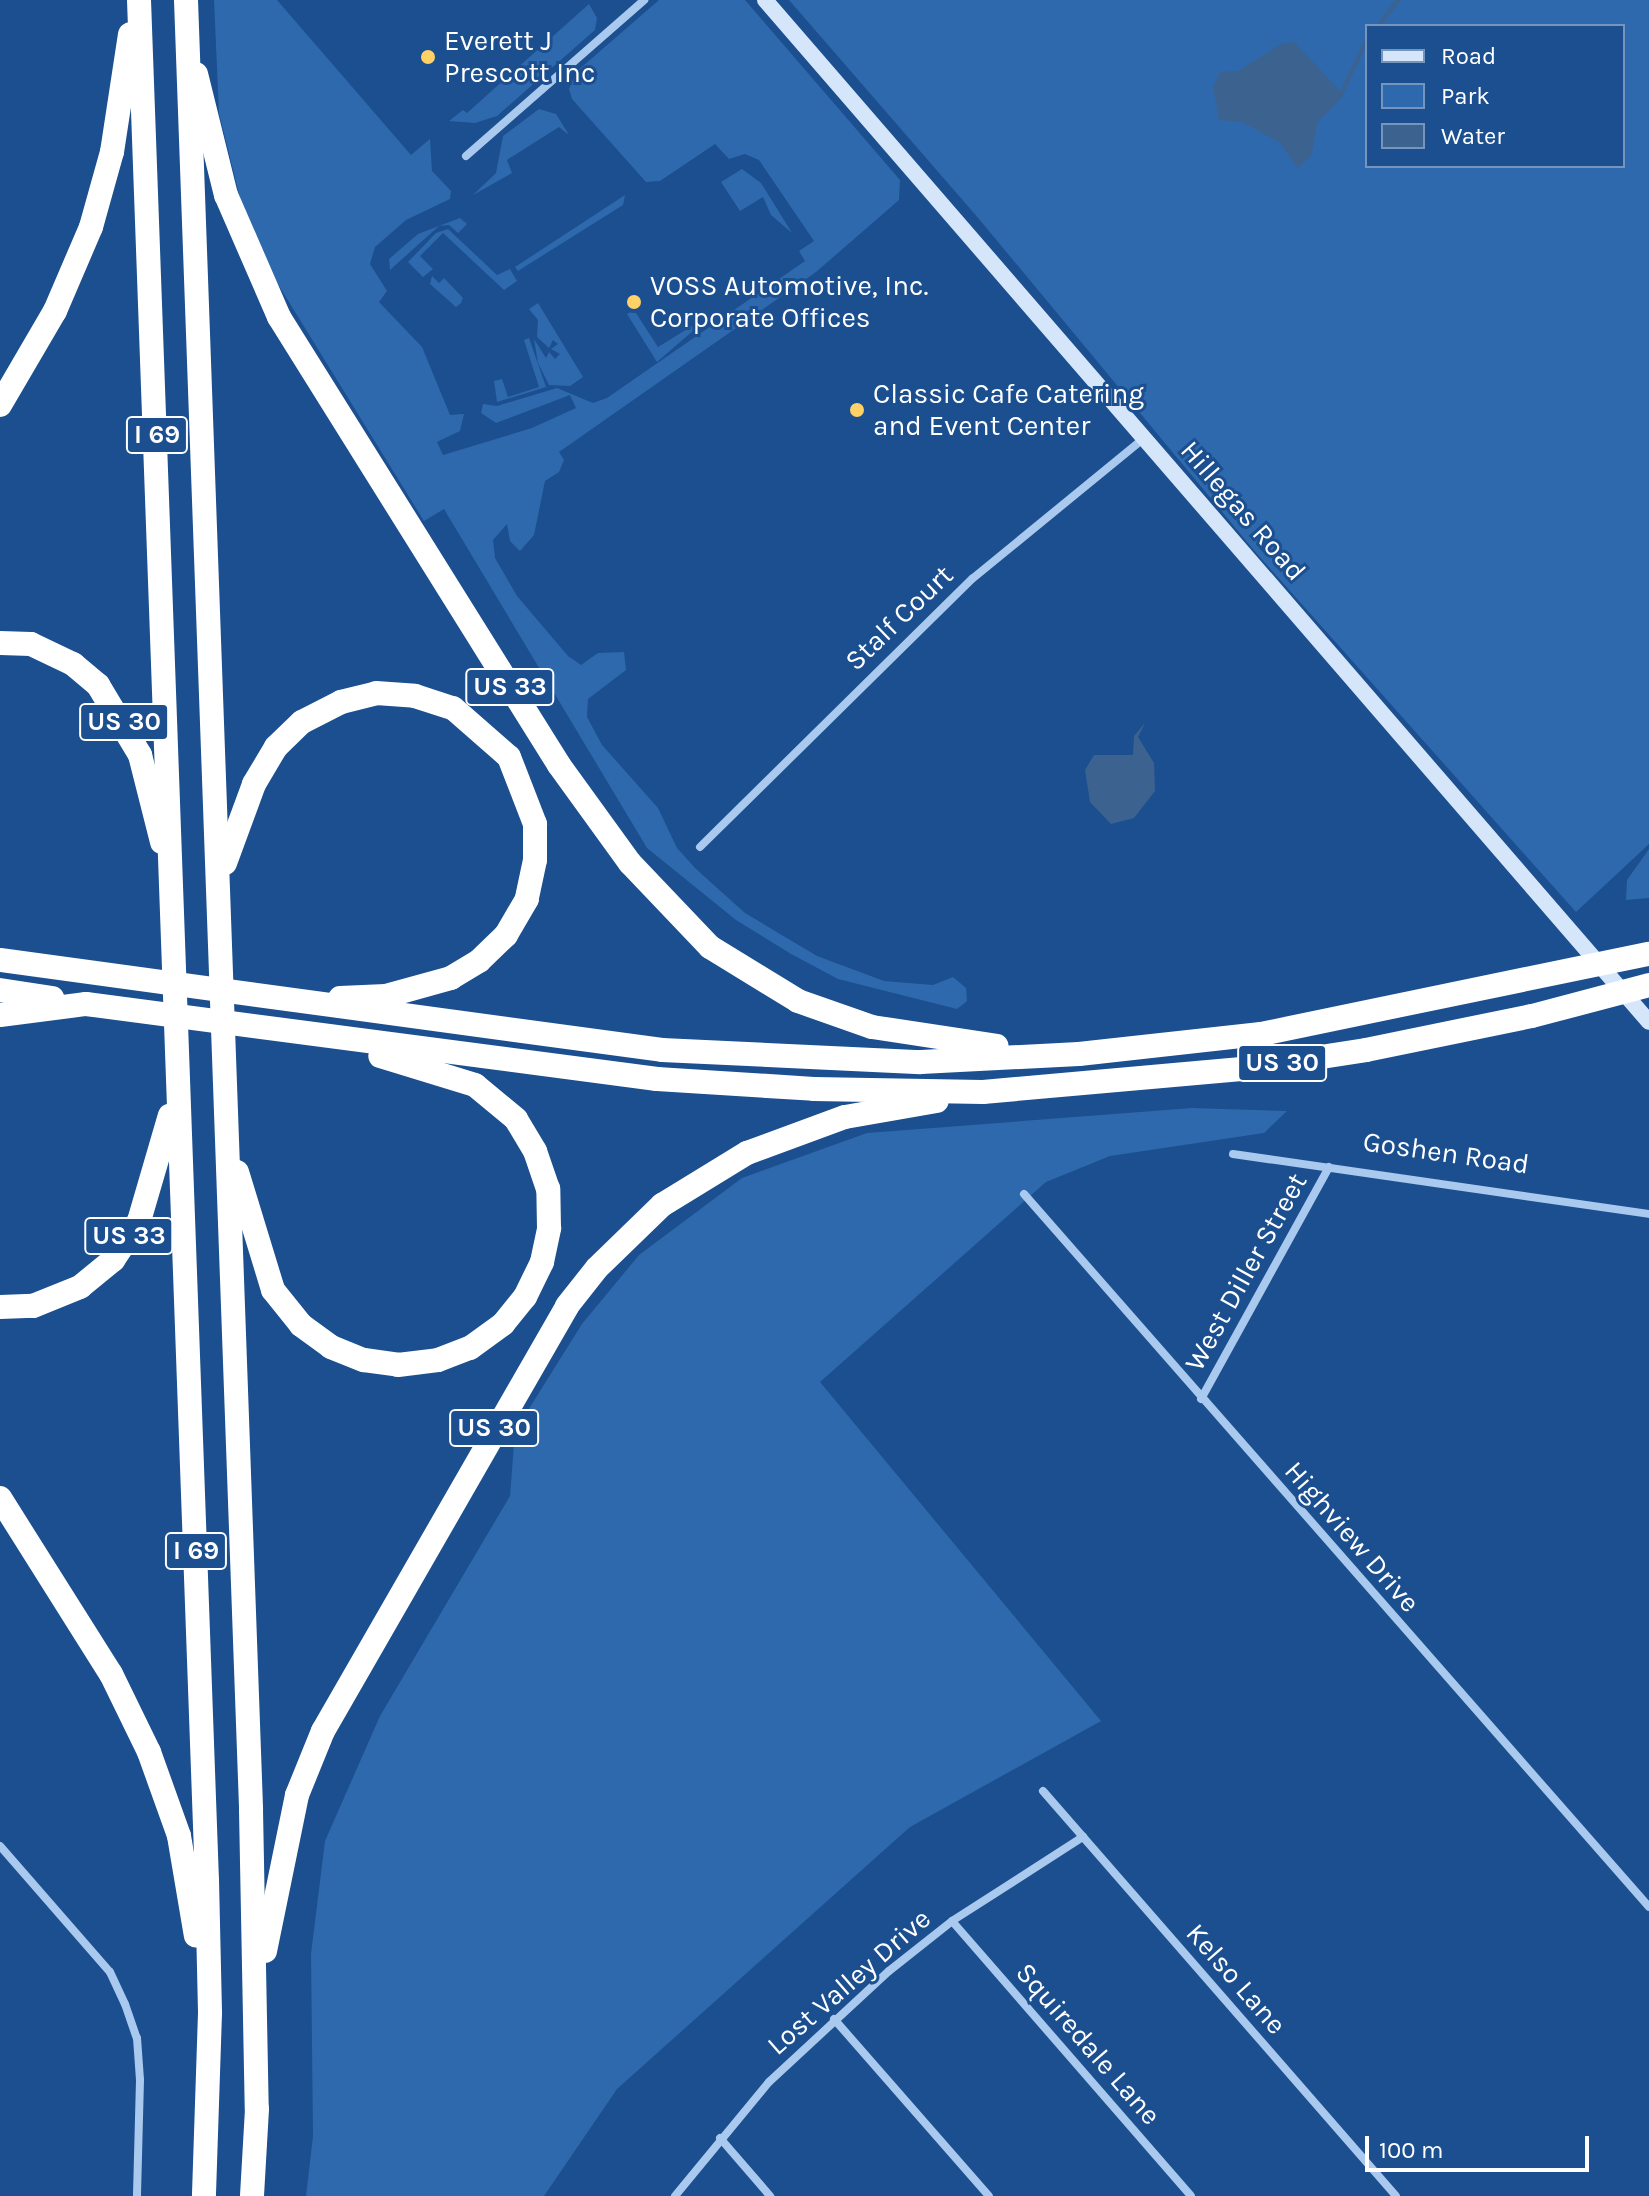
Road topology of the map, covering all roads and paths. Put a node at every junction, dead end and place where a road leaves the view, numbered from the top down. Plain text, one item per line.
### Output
1 (138, 0) edge
2 (186, 0) edge
3 (644, 0) edge
4 (765, 0) edge
5 (187, 50) junction
6 (466, 156) dead end
7 (0, 405) edge
8 (1144, 438) junction
9 (0, 643) edge
10 (700, 847) dead end
11 (171, 870) junction
12 (221, 873) junction
13 (0, 949) edge
14 (1649, 954) edge
15 (0, 960) edge
16 (92, 969) junction
17 (1649, 985) edge
18 (0, 990) edge
19 (303, 999) junction
20 (94, 1005) junction
21 (0, 1015) edge
22 (1649, 1022) edge
23 (303, 1035) junction
24 (1079, 1054) junction
25 (177, 1089) junction
26 (983, 1092) junction
27 (226, 1131) junction
28 (1233, 1154) dead end
29 (1329, 1167) junction
30 (1024, 1194) dead end
31 (1649, 1214) edge
32 (0, 1307) edge
33 (1201, 1399) junction
34 (0, 1498) edge
35 (1043, 1791) dead end
36 (1083, 1837) junction
37 (0, 1846) edge
38 (1649, 1907) edge
39 (952, 1921) junction
40 (256, 2000) junction
41 (210, 2013) junction
42 (834, 2019) junction
43 (720, 2138) junction
44 (1391, 2194) edge
45 (137, 2196) edge
46 (204, 2196) edge
47 (252, 2196) edge
48 (675, 2196) edge
49 (770, 2196) edge
50 (989, 2196) edge
51 (1191, 2196) edge

1 - 7 highway
1 - 11 highway, I 69
2 - 5 highway, I 69
3 - 6 street
4 - 8 main road, Hillegas Road
5 - 12 highway, I 69
5 - 24 highway, US 33
8 - 10 street, Stalf Court
8 - 22 main road, Hillegas Road
9 - 11 highway, US 30
11 - 25 highway, I 69
12 - 19 highway
12 - 27 highway, I 69
13 - 16 highway, US 30
14 - 24 highway, US 30
15 - 16 highway
16 - 19 highway, US 30
17 - 26 highway, US 30
18 - 20 highway
19 - 24 highway, US 30
20 - 21 highway
20 - 23 highway
23 - 26 highway
23 - 27 highway
25 - 32 highway, US 33
25 - 41 highway, I 69
26 - 40 highway, US 30
27 - 40 highway, I 69
28 - 29 street, Goshen Road
29 - 31 street, Goshen Road
29 - 33 street, West Diller Street
30 - 33 street, Highview Drive
33 - 38 street, Highview Drive
34 - 41 highway
35 - 36 street, Kelso Lane
36 - 39 street, Lost Valley Drive
36 - 44 street, Kelso Lane
37 - 45 street
39 - 42 street, Lost Valley Drive
39 - 51 street, Squiredale Lane
40 - 47 highway, I 69
41 - 46 highway, I 69
42 - 43 street, Lost Valley Drive
42 - 50 street
43 - 48 street, Lost Valley Drive
43 - 49 street

